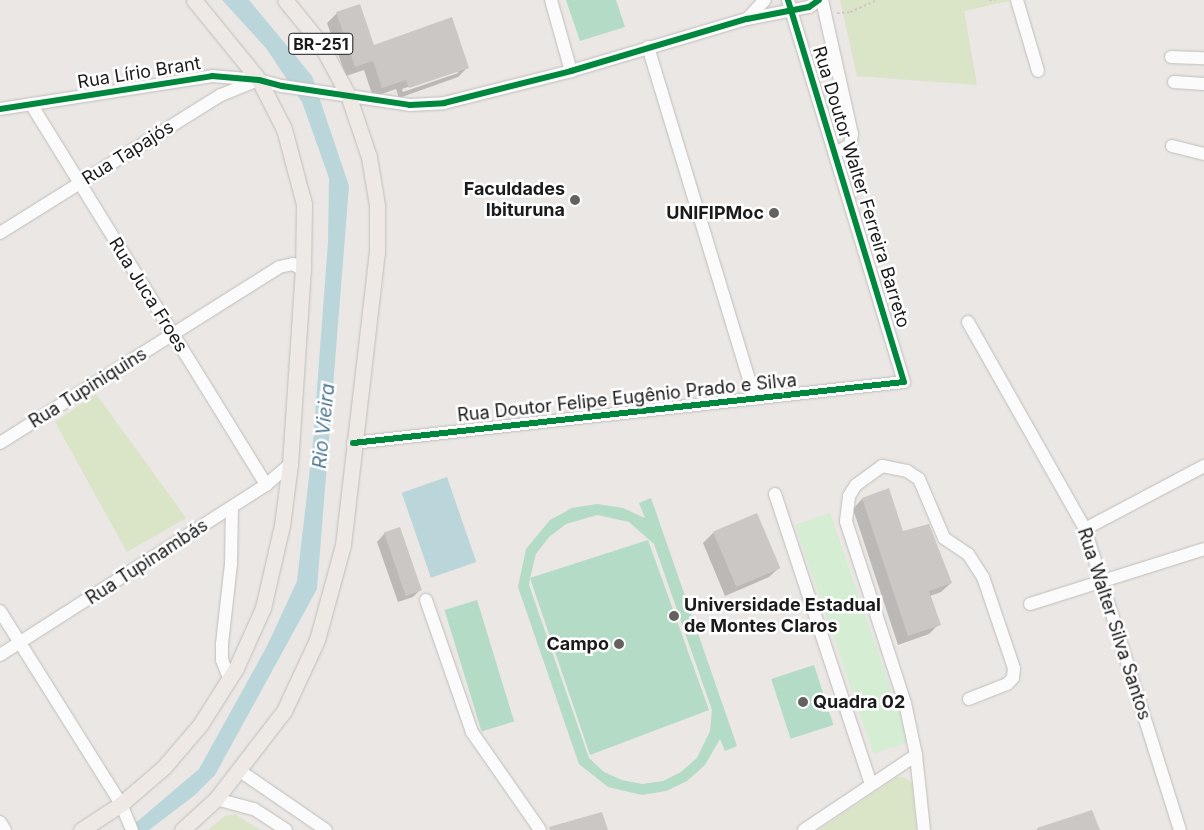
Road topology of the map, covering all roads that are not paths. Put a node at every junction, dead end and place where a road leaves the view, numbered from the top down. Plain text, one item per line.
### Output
1 (194, 0) edge
2 (285, 0) edge
3 (551, 0) edge
4 (765, 0) edge
5 (821, 0) edge
6 (1017, 0) edge
7 (789, 4) edge
8 (747, 19) junction
9 (648, 48) junction
10 (1171, 57) dead end
11 (1204, 58) edge
12 (571, 71) junction
13 (1038, 71) dead end
14 (259, 80) junction
15 (1174, 82) dead end
16 (1204, 84) edge
17 (348, 95) junction
18 (31, 104) junction
19 (0, 108) edge
20 (850, 118) junction
21 (827, 124) junction
22 (1172, 146) dead end
23 (835, 153) junction
24 (1204, 154) edge
25 (78, 184) junction
26 (0, 234) edge
27 (303, 270) junction
28 (968, 322) dead end
29 (172, 335) junction
30 (904, 382) joint
31 (756, 399) junction
32 (0, 443) edge
33 (353, 443) junction
34 (290, 464) junction
35 (1204, 466) edge
36 (266, 485) junction
37 (775, 494) dead end
38 (232, 507) junction
39 (1085, 529) junction
40 (1204, 549) edge
41 (1100, 580) junction
42 (426, 600) dead end
43 (1030, 604) dead end
44 (0, 611) edge
45 (20, 643) junction
46 (0, 655) edge
47 (229, 678) junction
48 (969, 699) dead end
49 (916, 755) junction
50 (240, 770) junction
51 (871, 785) junction
52 (216, 800) junction
53 (127, 817) edge
54 (0, 822) edge
55 (5, 830) edge
56 (81, 830) edge
57 (182, 830) edge
58 (286, 830) edge
59 (326, 830) edge
60 (540, 830) edge
61 (804, 830) edge
62 (924, 830) edge
63 (1180, 830) edge

1 - 14 main road
2 - 17 main road, BR-251
3 - 12 street
4 - 8 street
5 - 7 street, Rua Lírio Brant
5 - 20 street, Rua Doutor Walter Ferreira Barreto
6 - 13 street
7 - 8 street, Rua Lírio Brant
7 - 21 street, Rua Doutor Walter Ferreira Barreto
8 - 9 street, Rua Lírio Brant
9 - 12 street, Rua Lírio Brant
9 - 31 street
10 - 11 street
12 - 17 street, Rua Lírio Brant
14 - 17 street, Rua Lírio Brant
14 - 18 street, Rua Lírio Brant
14 - 25 street, Rua Tapajós
14 - 27 main road
15 - 16 street
17 - 33 main road, BR-251
18 - 19 street, Rua Lírio Brant
18 - 25 street, Rua Juca Froes
20 - 21 street
20 - 23 street, Rua Doutor Walter Ferreira Barreto
21 - 23 street, Rua Doutor Walter Ferreira Barreto
22 - 24 street
23 - 30 street, Rua Doutor Walter Ferreira Barreto
25 - 26 street, Rua Tapajós
25 - 29 street, Rua Juca Froes
27 - 29 street, Rua Tupiniquins
27 - 34 main road
28 - 39 street, Rua Walter Silva Santos
29 - 32 street, Rua Tupiniquins
29 - 36 street, Rua Juca Froes
30 - 31 street, Rua Doutor Felipe Eugênio Prado e Silva
31 - 33 street, Rua Doutor Felipe Eugênio Prado e Silva
33 - 50 main road, BR-251
34 - 36 street, Rua Tupinambás
34 - 47 main road
35 - 39 street
36 - 38 street, Rua Tupinambás
37 - 51 street
38 - 45 street, Rua Tupinambás
38 - 47 street
39 - 41 street, Rua Walter Silva Santos
40 - 41 street
41 - 43 street
41 - 63 street, Rua Walter Silva Santos
42 - 60 street
44 - 45 street
45 - 46 street, Rua Tupinambás
45 - 53 street
47 - 53 main road
48 - 49 street
49 - 51 street
49 - 62 street
50 - 52 main road, BR-251
50 - 59 street
51 - 61 street
52 - 57 main road, BR-251
52 - 58 street
53 - 56 main road
54 - 55 street

